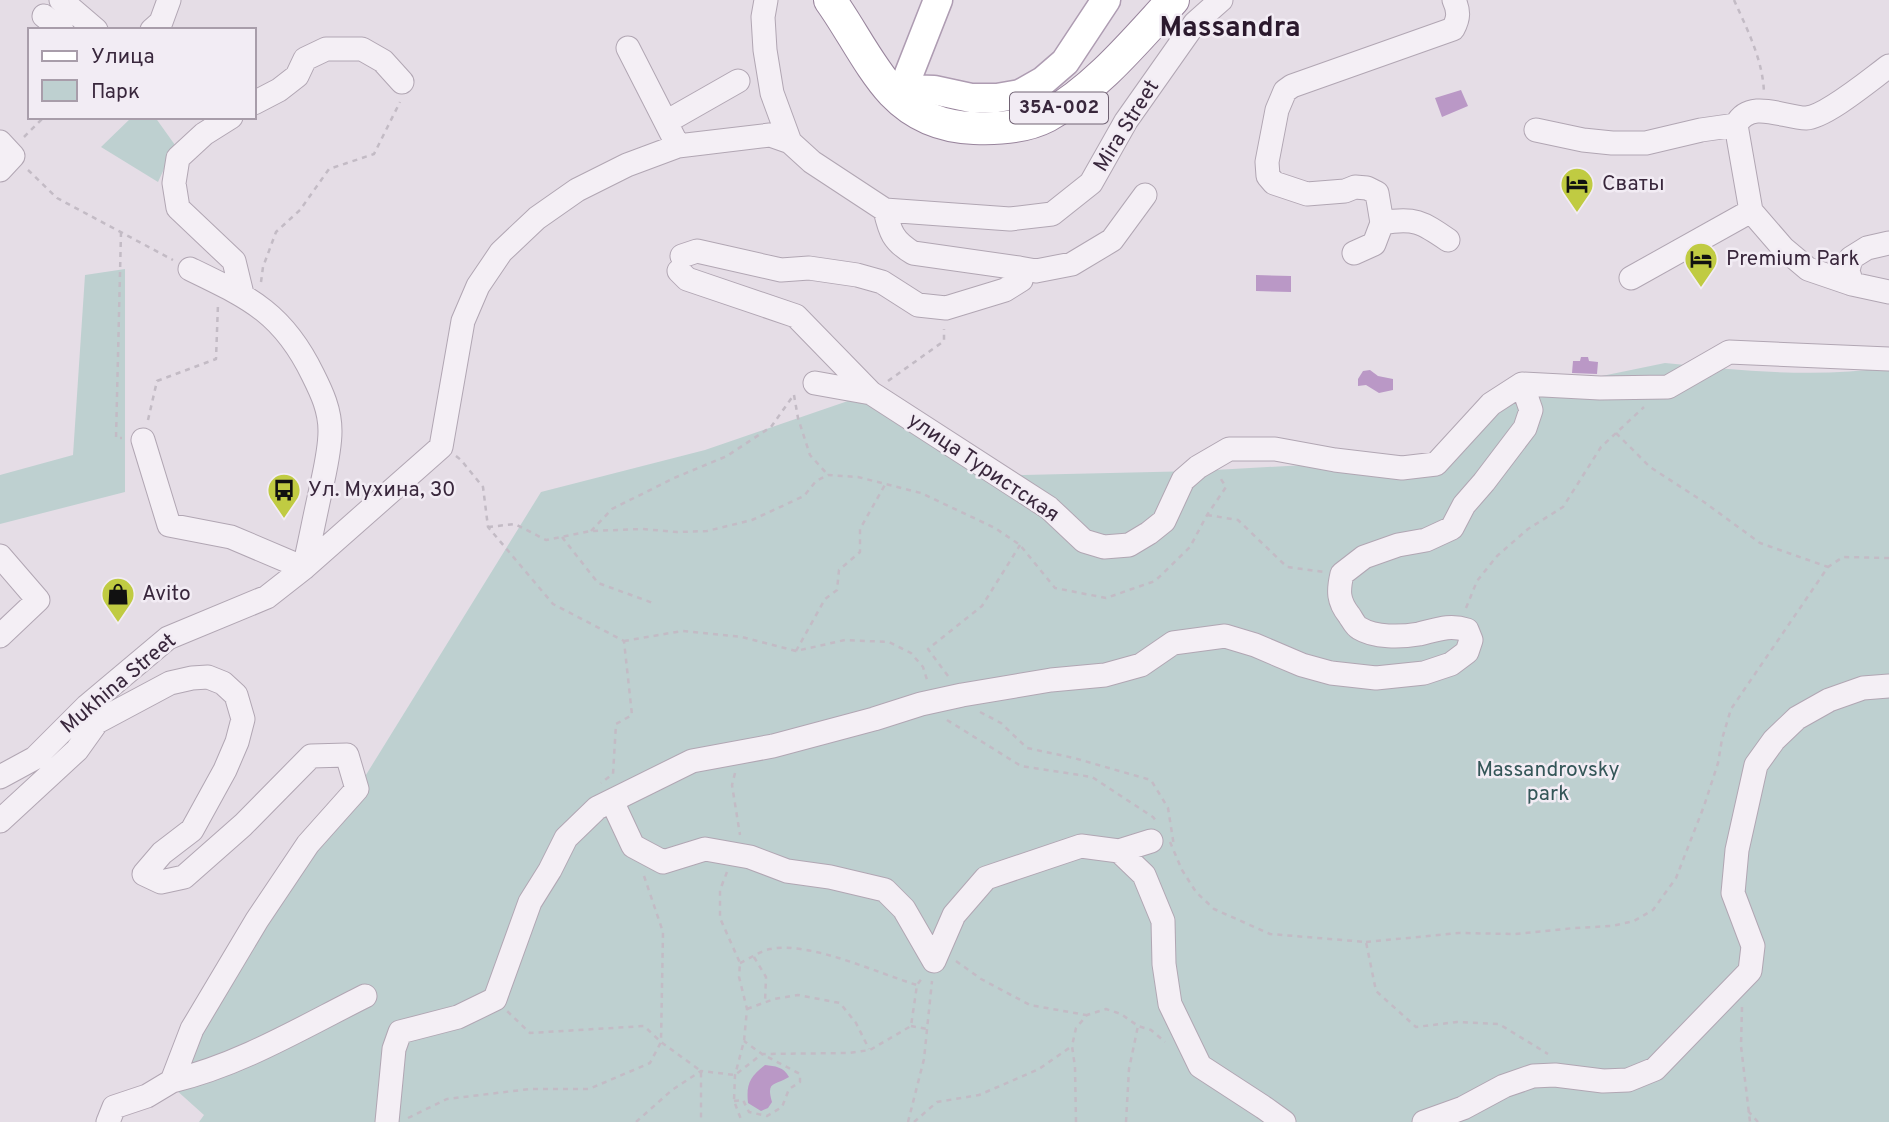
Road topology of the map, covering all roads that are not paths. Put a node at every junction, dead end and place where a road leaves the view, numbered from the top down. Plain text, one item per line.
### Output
1 (61, 0) edge
2 (169, 0) edge
3 (766, 0) edge
4 (830, 0) edge
5 (842, 0) edge
6 (938, 0) edge
7 (1106, 0) edge
8 (1152, 0) edge
9 (1172, 0) edge
10 (1221, 0) edge
11 (1454, 0) edge
12 (94, 28) edge
13 (154, 28) edge
14 (628, 48) dead end
15 (1889, 66) edge
16 (738, 81) dead end
17 (402, 82) road end
18 (903, 89) junction
19 (256, 102) edge
20 (228, 119) edge
21 (666, 122) junction
22 (1736, 125) junction
23 (1536, 130) dead end
24 (790, 142) junction
25 (678, 146) junction
26 (1145, 195) dead end
27 (885, 210) junction
28 (1751, 211) junction
29 (1382, 223) junction
30 (1448, 240) dead end
31 (1889, 243) edge
32 (1354, 253) dead end
33 (1019, 268) junction
34 (190, 270) road end
35 (1631, 278) dead end
36 (1852, 284) junction
37 (1889, 292) edge
38 (250, 300) junction
39 (1889, 359) edge
40 (815, 383) dead end
41 (1522, 384) junction
42 (871, 393) junction
43 (143, 440) road end
44 (0, 556) edge
45 (304, 568) junction
46 (0, 636) edge
47 (1889, 686) edge
48 (92, 714) junction
49 (0, 778) edge
50 (604, 804) junction
51 (0, 821) edge
52 (1159, 835) road end
53 (1119, 851) junction
54 (365, 996) dead end
55 (172, 1081) junction
56 (108, 1122) edge
57 (387, 1122) edge
58 (1284, 1122) edge
59 (1424, 1122) edge

1 - 12 street
2 - 13 street
3 - 24 street
4 - 9 highway, 35А-002
5 - 18 highway, 35А-002
6 - 18 main road
7 - 18 main road
8 - 18 highway, 35А-002
10 - 27 street, Mira Street
11 - 29 street
14 - 21 street
15 - 22 street
16 - 21 street
17 - 19 street
20 - 38 street
21 - 25 street
22 - 23 street
22 - 28 street
24 - 25 street
24 - 27 street
25 - 45 street, Mukhina Street
26 - 33 street
27 - 33 street
28 - 35 street
28 - 36 street
29 - 30 street
29 - 32 street
31 - 36 street
33 - 42 street
34 - 38 street
36 - 37 street
38 - 45 street
39 - 41 street
40 - 42 street
41 - 42 street, улица Туристская
41 - 50 street
43 - 45 street
44 - 46 street
45 - 48 street, Mukhina Street
47 - 59 street
48 - 49 street, Mukhina Street
48 - 51 street
48 - 55 street
50 - 53 street
50 - 57 street
52 - 53 street
53 - 58 street
54 - 55 street
55 - 56 street

